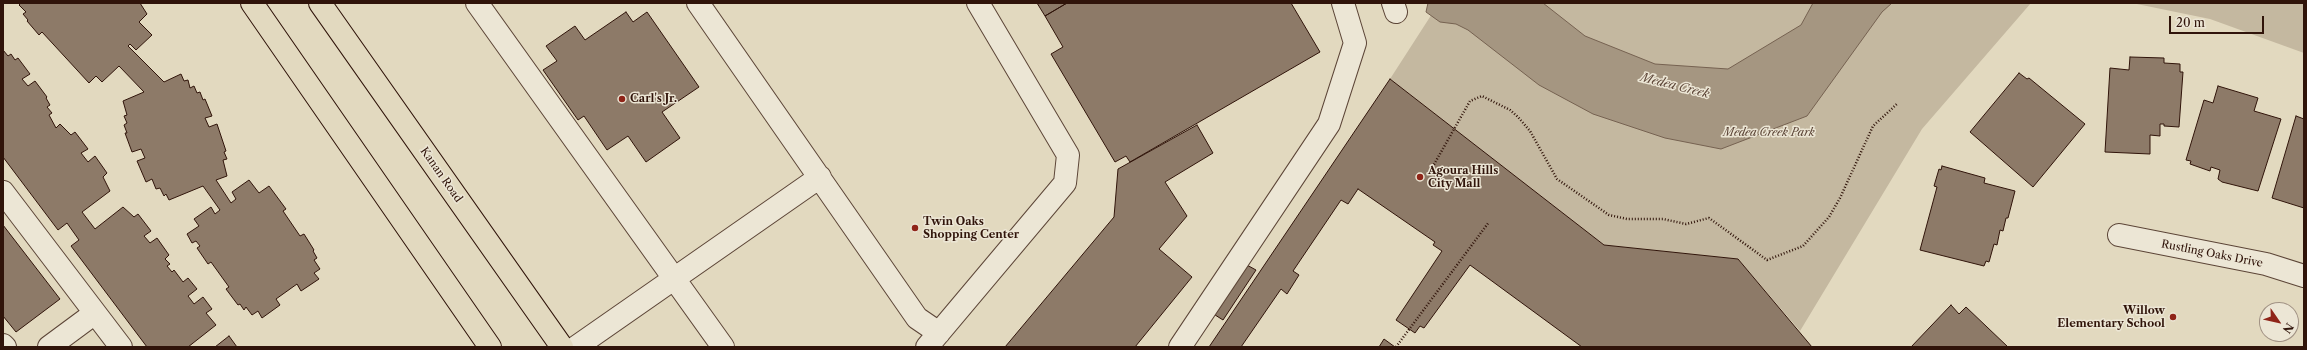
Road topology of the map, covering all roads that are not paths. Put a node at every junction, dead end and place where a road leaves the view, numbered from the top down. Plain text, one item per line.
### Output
1 (252, 3) edge
2 (320, 3) edge
3 (477, 3) edge
4 (698, 3) edge
5 (978, 3) edge
6 (1343, 3) edge
7 (820, 177) junction
8 (3, 192) edge
9 (2119, 236) dead end
10 (2304, 276) edge
11 (674, 279) junction
12 (95, 313) junction
13 (933, 340) edge
14 (49, 347) edge
15 (121, 347) edge
16 (490, 347) edge
17 (562, 347) edge
18 (576, 347) edge
19 (723, 347) edge
20 (1180, 347) edge

1 - 16 main road
2 - 17 main road, Kanan Road
3 - 11 street
4 - 7 street
5 - 13 street
6 - 20 street
7 - 11 street
7 - 13 street
8 - 12 street
9 - 10 street, Rustling Oaks Drive
11 - 18 street
11 - 19 street
12 - 14 street
12 - 15 street

